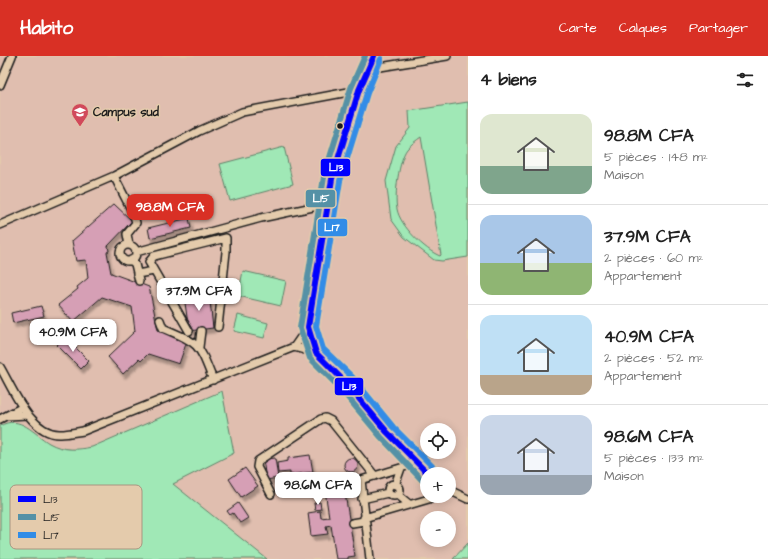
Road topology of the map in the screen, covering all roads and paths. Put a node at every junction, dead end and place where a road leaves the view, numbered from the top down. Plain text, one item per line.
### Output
1 (12, 56) edge
2 (374, 56) edge
3 (447, 56) edge
4 (368, 69) junction
5 (0, 85) edge
6 (359, 90) junction
7 (114, 176) junction
8 (327, 204) junction
9 (0, 225) edge
10 (129, 245) junction
11 (136, 252) junction
12 (131, 260) junction
13 (154, 271) junction
14 (160, 320) dead end
15 (218, 326) dead end
16 (308, 327) junction
17 (189, 331) dead end
18 (202, 331) dead end
19 (199, 347) junction
20 (294, 347) junction
21 (316, 353) junction
22 (0, 367) edge
23 (213, 380) junction
24 (22, 407) junction
25 (28, 415) junction
26 (2, 417) edge
27 (417, 463) junction
28 (421, 467) edge
29 (401, 468) junction
30 (375, 476) junction
31 (395, 485) junction
32 (388, 492) junction
33 (270, 494) dead end
34 (456, 494) edge
35 (398, 495) junction
36 (362, 499) junction
37 (468, 499) edge
38 (420, 501) edge
39 (409, 504) junction
40 (364, 519) junction
41 (352, 523) dead end
42 (370, 559) edge

1 - 5 lane
2 - 4 lane
3 - 4 lane
4 - 6 lane
6 - 7 lane
6 - 8 lane
7 - 9 lane
7 - 10 lane
8 - 11 lane
8 - 16 lane
10 - 11 lane
10 - 12 lane
11 - 12 lane
12 - 13 lane
13 - 15 lane
13 - 17 lane
14 - 19 lane
16 - 20 lane
16 - 21 lane
18 - 19 lane
19 - 23 lane
20 - 21 lane
20 - 23 lane
21 - 27 lane
22 - 24 lane
23 - 25 lane
24 - 25 lane
24 - 26 lane
25 - 26 lane
27 - 28 lane
27 - 29 lane
29 - 30 lane
29 - 31 lane
30 - 33 lane
30 - 36 lane
31 - 32 lane
31 - 35 lane
32 - 35 lane
32 - 36 lane
34 - 37 lane
35 - 39 lane
36 - 40 lane
38 - 39 lane
39 - 40 lane
40 - 41 lane
40 - 42 lane

